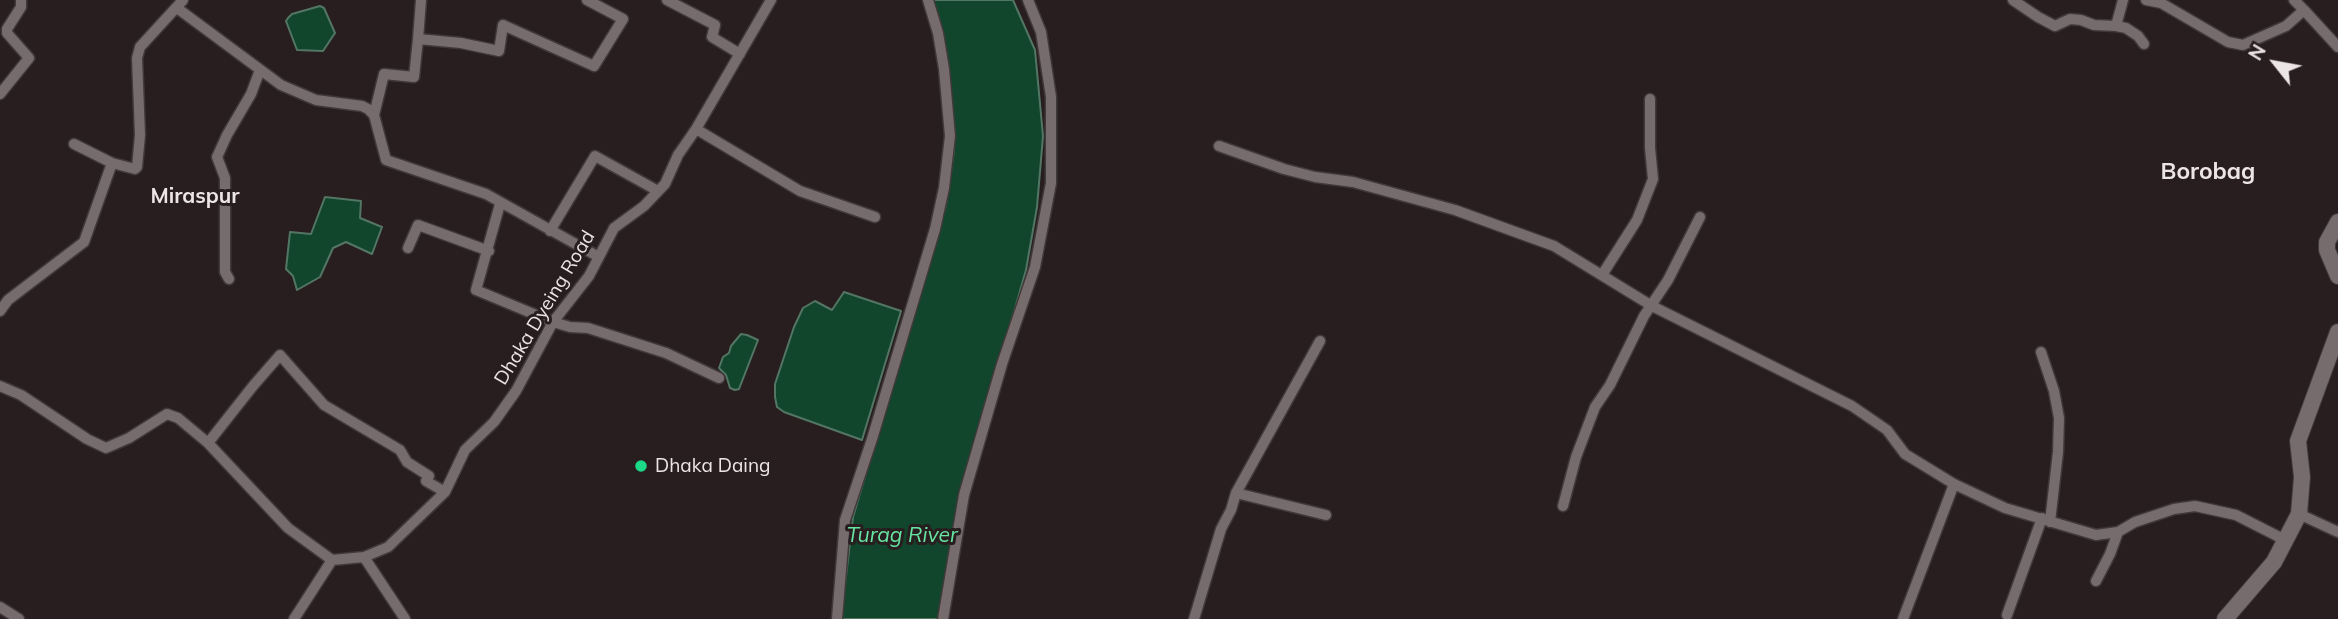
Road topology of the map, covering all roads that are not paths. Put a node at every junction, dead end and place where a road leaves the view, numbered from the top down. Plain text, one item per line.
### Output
1 (21, 0) edge
2 (421, 0) edge
3 (587, 0) edge
4 (667, 0) edge
5 (771, 0) edge
6 (928, 0) edge
7 (1028, 0) edge
8 (2013, 0) edge
9 (2123, 0) edge
10 (2146, 0) edge
11 (2294, 0) edge
12 (180, 4) edge
13 (2304, 10) junction
14 (2116, 26) junction
15 (418, 39) junction
16 (2144, 44) dead end
17 (2338, 47) edge
18 (740, 54) junction
19 (260, 70) junction
20 (0, 94) edge
21 (1650, 99) dead end
22 (374, 115) junction
23 (696, 129) junction
24 (74, 144) dead end
25 (1219, 146) dead end
26 (112, 163) junction
27 (658, 191) junction
28 (500, 204) junction
29 (875, 217) dead end
30 (1700, 217) dead end
31 (2338, 222) edge
32 (550, 231) junction
33 (408, 248) dead end
34 (489, 251) junction
35 (599, 257) junction
36 (1602, 275) junction
37 (2338, 276) edge
38 (229, 279) dead end
39 (1651, 306) junction
40 (0, 311) edge
41 (553, 322) junction
42 (2338, 332) edge
43 (1321, 341) dead end
44 (2041, 352) dead end
45 (719, 378) dead end
46 (0, 386) edge
47 (208, 443) junction
48 (1954, 484) junction
49 (445, 492) junction
50 (1236, 493) junction
51 (1563, 506) dead end
52 (2299, 514) junction
53 (1326, 515) dead end
54 (2046, 520) junction
55 (2338, 531) edge
56 (2118, 532) junction
57 (2287, 541) junction
58 (364, 557) junction
59 (332, 560) junction
60 (2096, 581) dead end
61 (0, 607) edge
62 (2007, 615) dead end
63 (19, 619) edge
64 (293, 619) edge
65 (405, 619) edge
66 (837, 619) edge
67 (943, 619) edge
68 (1194, 619) edge
69 (1903, 619) edge
70 (2225, 619) edge

1 - 20 street
2 - 15 street
3 - 15 street
4 - 18 street
5 - 18 street, Dhaka Dyeing Road
6 - 66 street
7 - 67 street
8 - 14 street
9 - 14 street
10 - 13 street
11 - 13 street
12 - 19 street
12 - 26 street
13 - 17 street
14 - 16 street
15 - 22 street
18 - 23 street, Dhaka Dyeing Road
19 - 22 street
19 - 38 street
21 - 36 street
22 - 28 street
23 - 27 street, Dhaka Dyeing Road
23 - 29 street
24 - 26 street
25 - 36 street
26 - 40 street
27 - 32 street
27 - 35 street, Dhaka Dyeing Road
28 - 32 street
28 - 34 street
30 - 39 street
31 - 37 main road
32 - 35 street
33 - 34 street
34 - 41 street
35 - 41 street, Dhaka Dyeing Road
36 - 39 street
39 - 48 street
39 - 51 street
41 - 45 street
41 - 49 street, Dhaka Dyeing Road
42 - 52 main road
43 - 50 street
44 - 54 street
46 - 47 street
47 - 49 street
47 - 59 street
48 - 54 street
48 - 69 street
49 - 58 street, Dhaka Dyeing Road
50 - 53 street
50 - 68 street
52 - 55 street
52 - 57 main road
54 - 56 street
54 - 62 street
56 - 57 street
56 - 60 street
57 - 70 main road
58 - 59 street, Dhaka Dyeing Road
58 - 65 street
59 - 64 street
61 - 63 street

